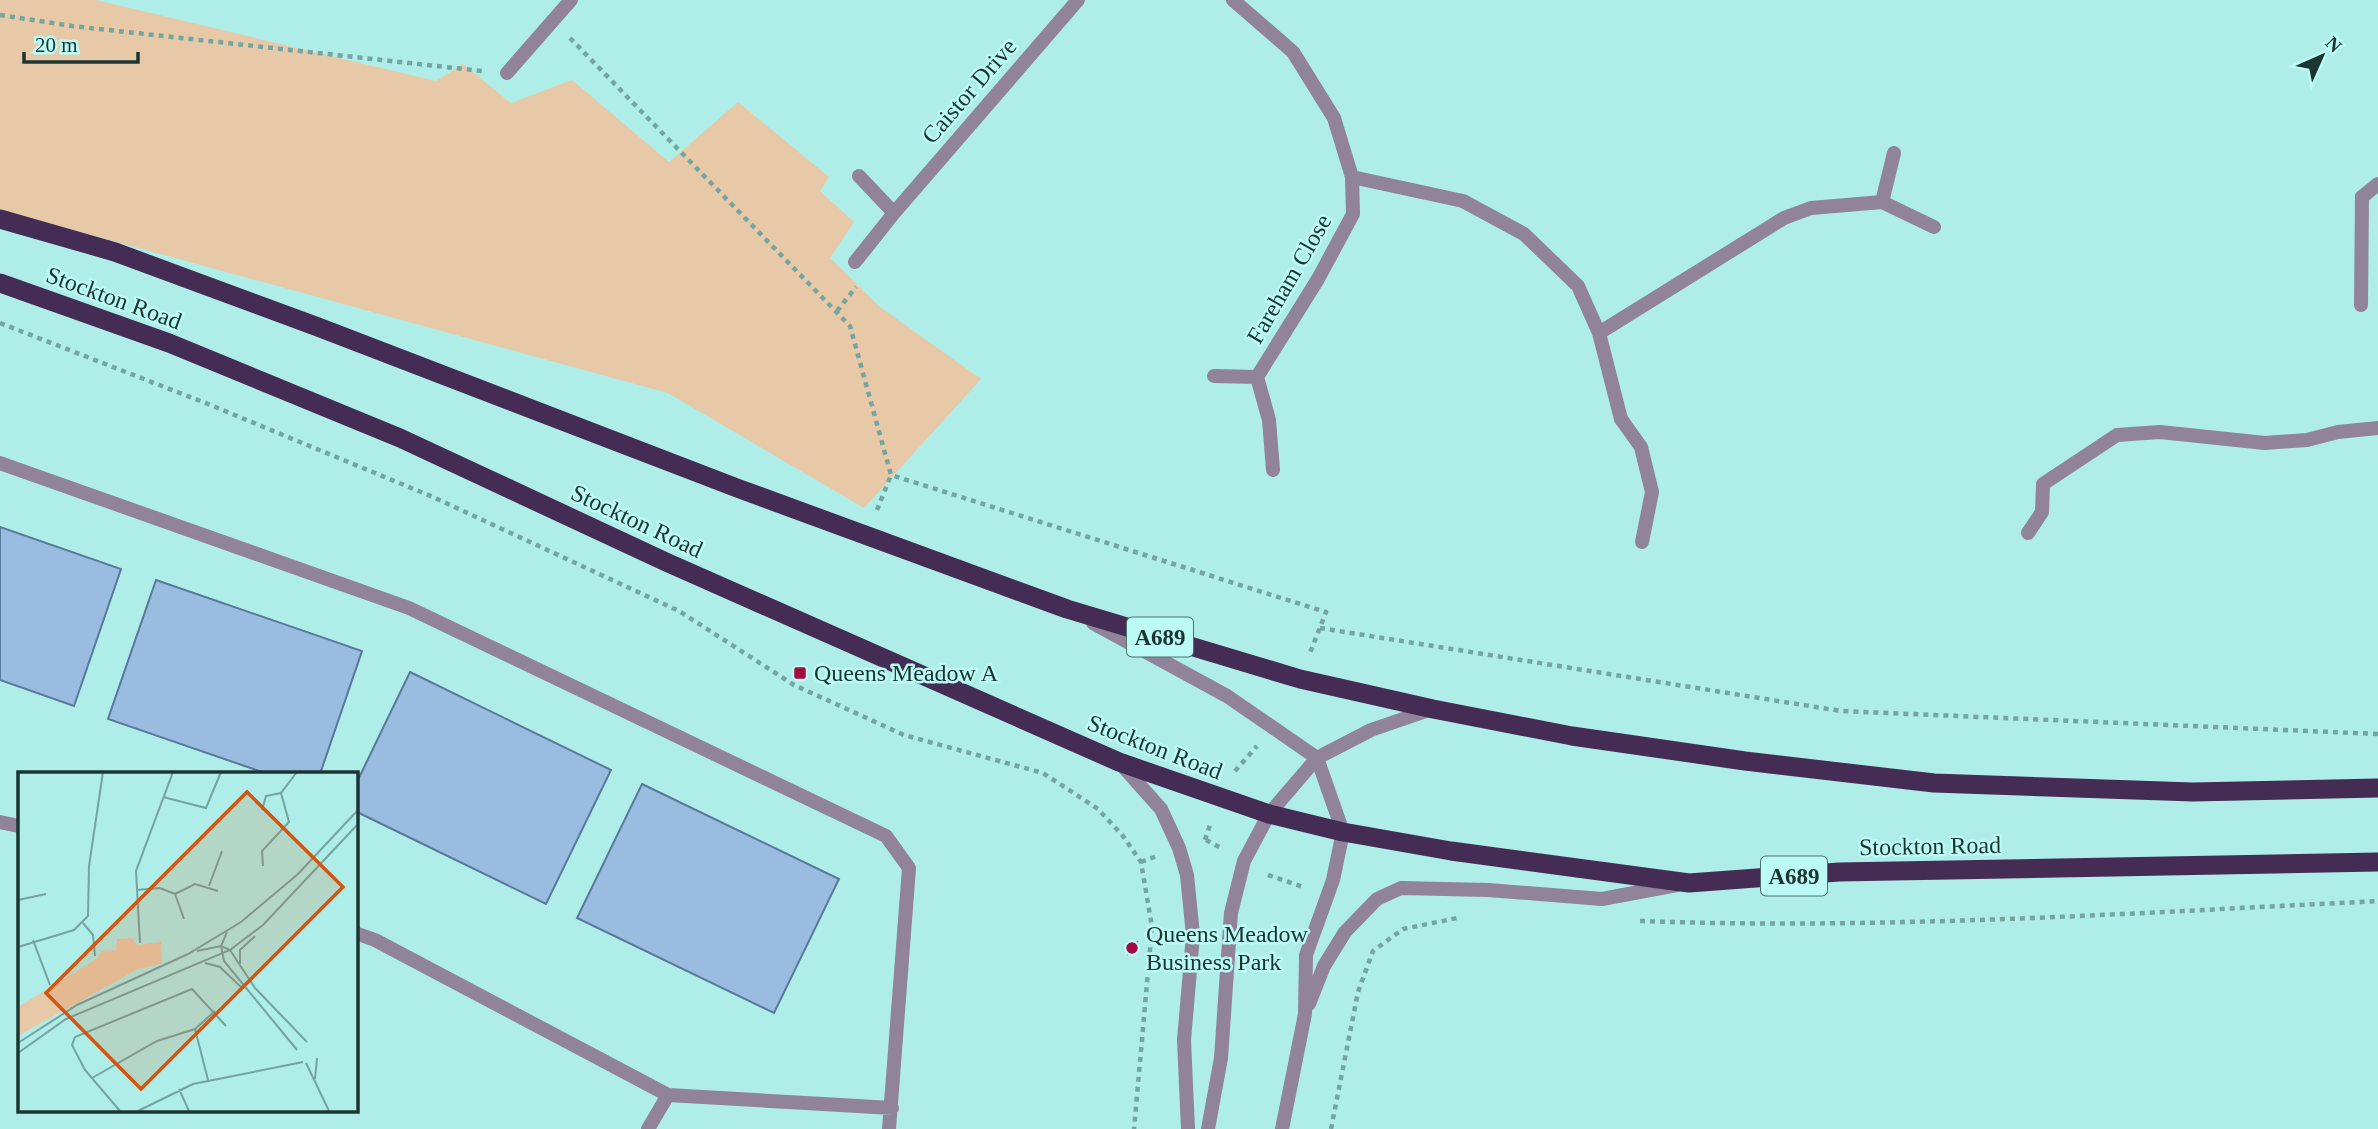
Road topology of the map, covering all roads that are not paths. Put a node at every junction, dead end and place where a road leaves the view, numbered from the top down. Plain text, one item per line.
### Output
1 (571, 0) edge
2 (1078, 0) edge
3 (1233, 0) edge
4 (507, 74) road end
5 (1894, 153) dead end
6 (859, 176) dead end
7 (1352, 177) junction
8 (2378, 184) edge
9 (1882, 202) junction
10 (894, 213) junction
11 (0, 219) edge
12 (1934, 227) dead end
13 (855, 262) dead end
14 (0, 283) edge
15 (2361, 305) dead end
16 (1600, 333) junction
17 (1214, 376) dead end
18 (1257, 377) junction
19 (2378, 428) edge
20 (0, 463) edge
21 (1273, 470) dead end
22 (2028, 533) dead end
23 (1643, 542) dead end
24 (1067, 609) junction
25 (1433, 709) junction
26 (1317, 758) junction
27 (1119, 762) junction
28 (2378, 788) edge
29 (1269, 814) junction
30 (0, 822) edge
31 (18, 826) edge
32 (1343, 832) junction
33 (2378, 862) edge
34 (1689, 883) junction
35 (357, 934) edge
36 (1306, 1014) junction
37 (668, 1096) junction
38 (891, 1108) junction
39 (648, 1129) edge
40 (889, 1129) edge
41 (1188, 1129) edge
42 (1208, 1129) edge
43 (1282, 1129) edge

1 - 4 street
2 - 10 street, Caistor Drive
3 - 7 street
5 - 9 street
6 - 10 street
7 - 16 street
7 - 18 street, Fareham Close
8 - 15 street
9 - 12 street
9 - 16 street
10 - 13 street, Caistor Drive
11 - 24 highway, Stockton Road / A689
14 - 27 highway, Stockton Road / A689
16 - 23 street
17 - 18 street, Fareham Close
18 - 21 street, Fareham Close
19 - 22 street
20 - 38 street
24 - 25 highway, Stockton Road / A689
24 - 26 street
25 - 26 street
25 - 28 highway, Stockton Road / A689
26 - 29 street
26 - 32 street
27 - 29 highway, Stockton Road / A689
27 - 41 street
29 - 32 highway, Stockton Road / A689
29 - 42 street
30 - 31 street
32 - 34 highway, Stockton Road / A689
32 - 36 street
33 - 34 highway, Stockton Road / A689
34 - 36 street
35 - 37 street
36 - 43 street
37 - 38 street
37 - 39 street
38 - 40 street

